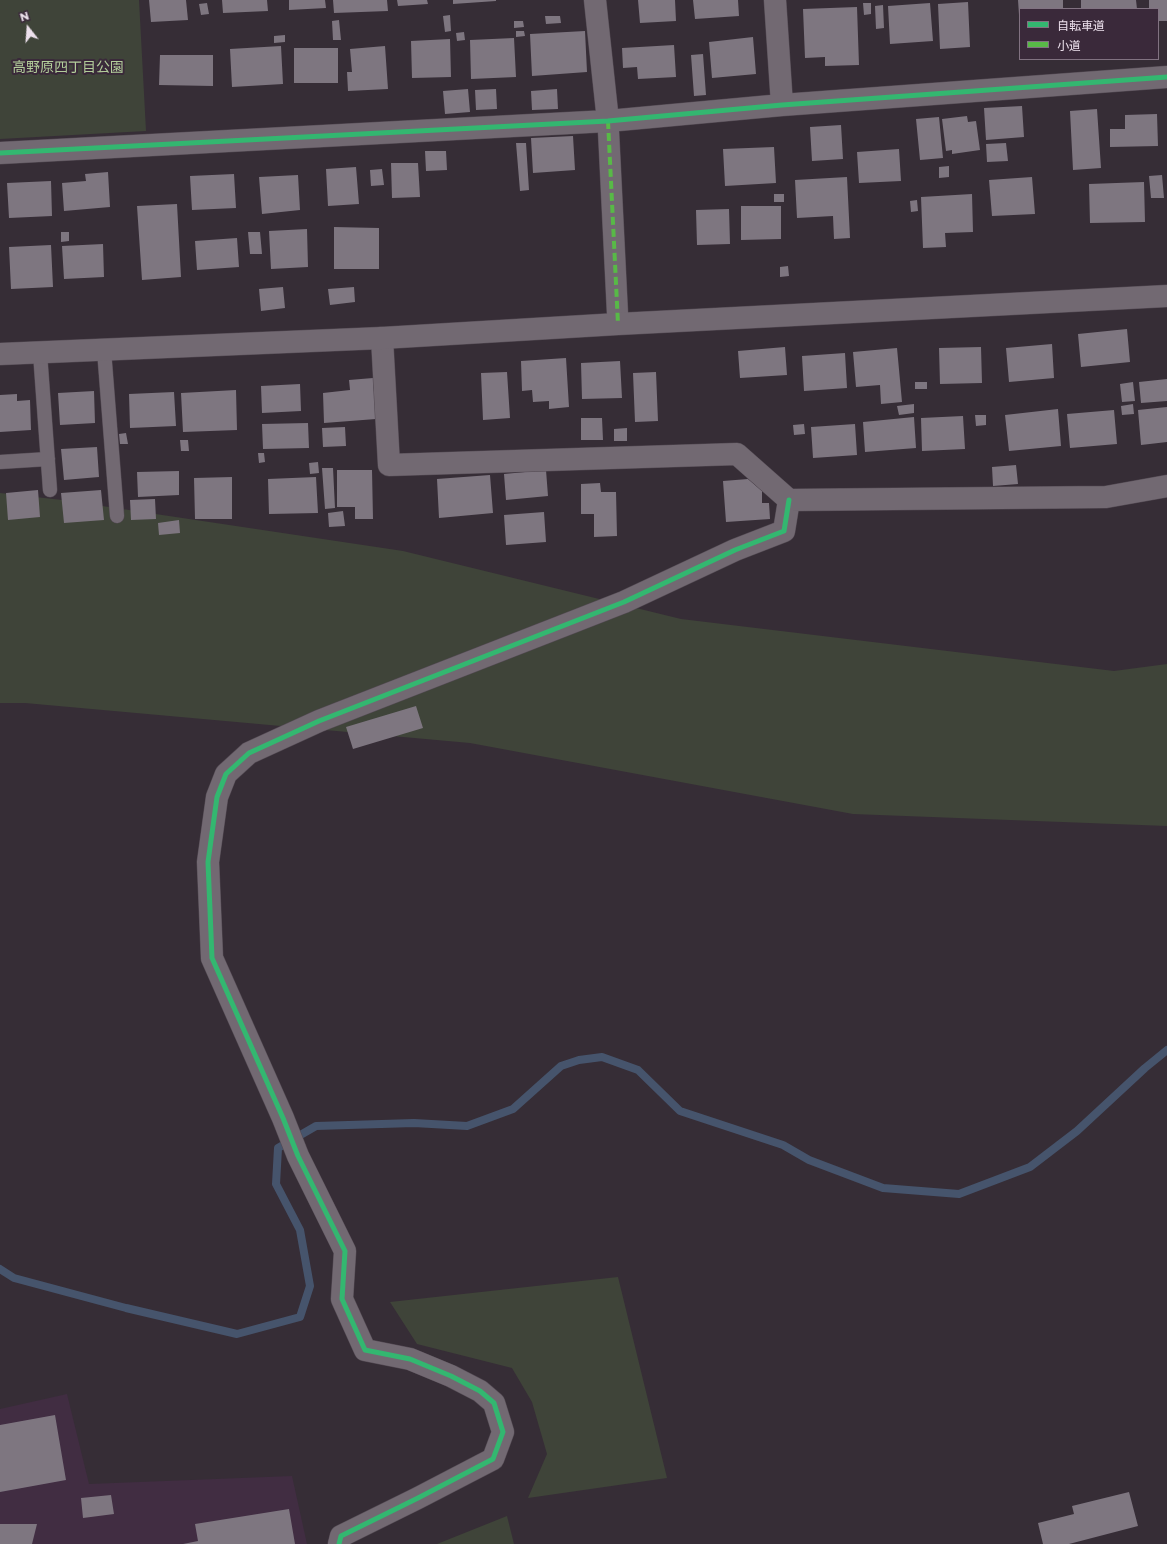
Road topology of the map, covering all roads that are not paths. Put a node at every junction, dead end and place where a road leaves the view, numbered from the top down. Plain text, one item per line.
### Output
1 (595, 0) edge
2 (775, 0) edge
3 (1167, 77) edge
4 (782, 105) junction
5 (608, 121) junction
6 (0, 154) edge
7 (1167, 296) edge
8 (618, 324) junction
9 (382, 338) junction
10 (104, 350) junction
11 (40, 353) junction
12 (0, 354) edge
13 (48, 459) junction
14 (0, 462) edge
15 (1167, 486) edge
16 (50, 490) dead end
17 (789, 500) junction
18 (117, 516) dead end
19 (340, 1544) edge

1 - 5 street
2 - 4 street
3 - 4 street
4 - 5 street
5 - 6 street
5 - 8 street
7 - 8 street
8 - 9 street
9 - 10 street
9 - 17 street
10 - 11 street
10 - 18 lane
11 - 12 street
11 - 13 lane
13 - 14 lane
13 - 16 lane
15 - 17 street
17 - 19 street

